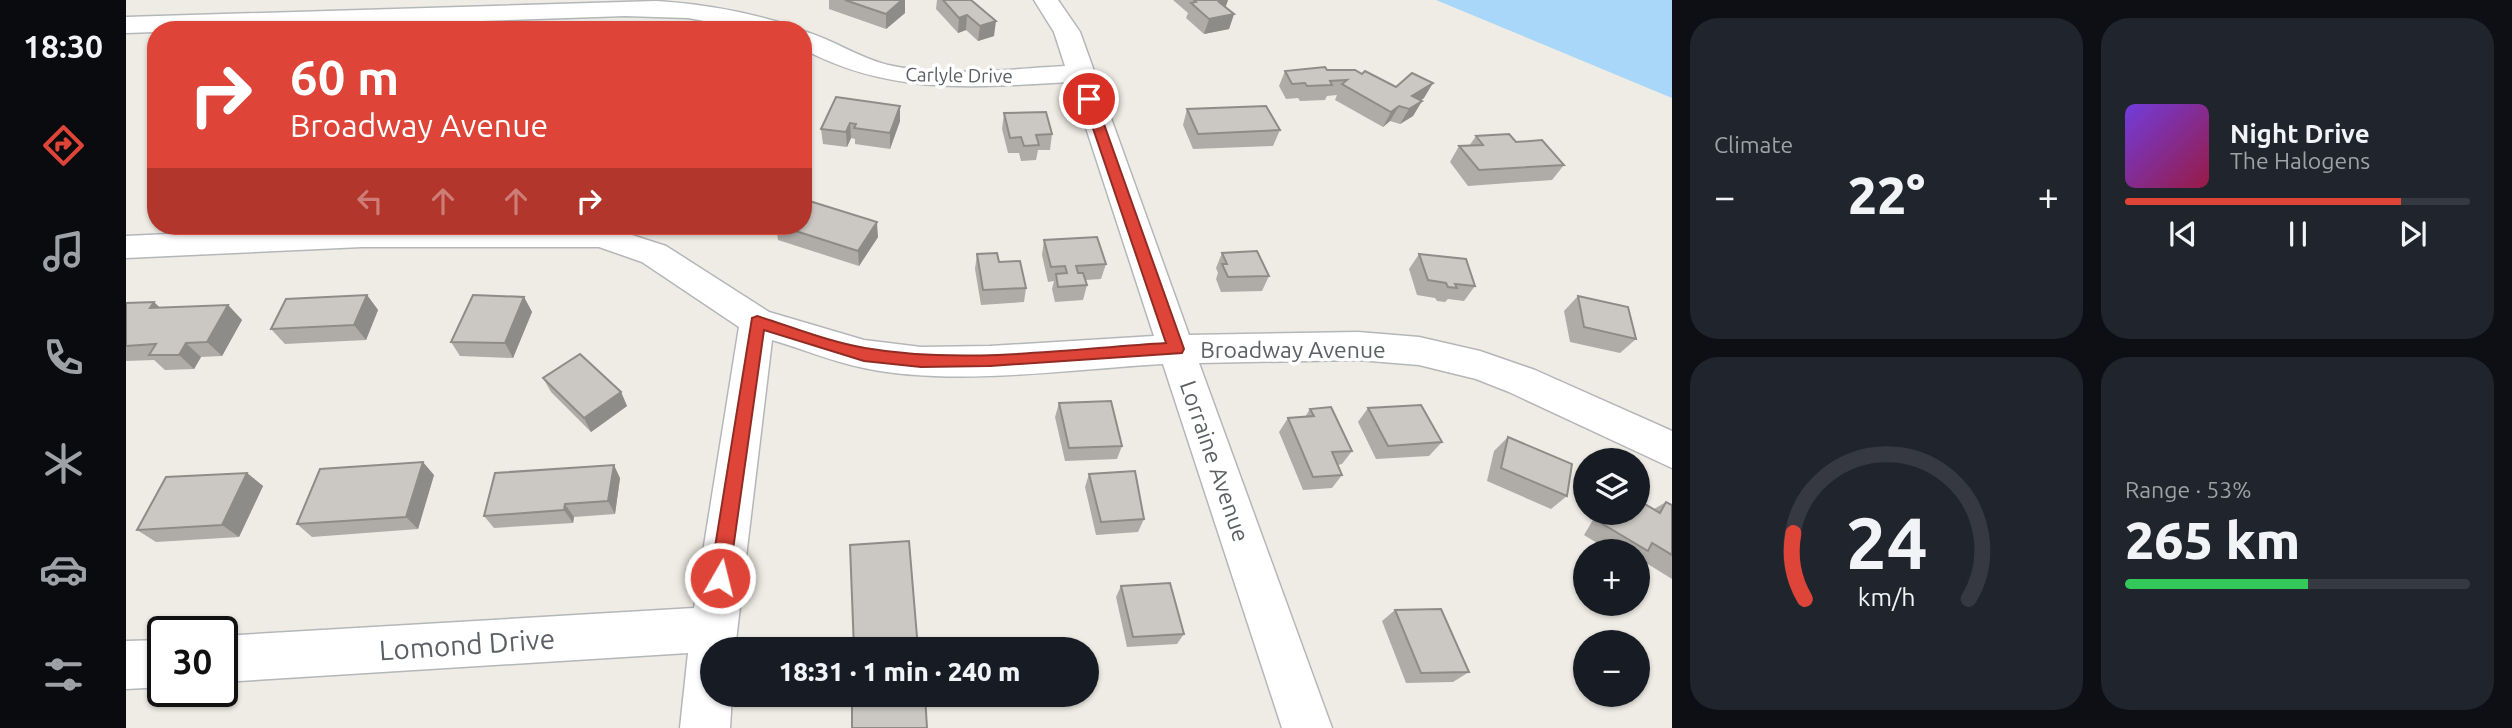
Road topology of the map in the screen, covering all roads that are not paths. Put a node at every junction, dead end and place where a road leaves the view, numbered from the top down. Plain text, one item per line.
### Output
1 (1046, 0) edge
2 (466, 14) edge
3 (250, 21) edge
4 (747, 21) edge
5 (147, 24) edge
6 (126, 25) edge
7 (812, 43) edge
8 (1080, 73) junction
9 (304, 235) edge
10 (554, 235) edge
11 (126, 247) edge
12 (757, 322) junction
13 (1176, 349) junction
14 (1672, 451) edge
15 (713, 629) junction
16 (238, 658) edge
17 (147, 664) edge
18 (126, 665) edge
19 (705, 728) edge
20 (1307, 728) edge

1 - 8 street, Lorraine Avenue
2 - 3 street
2 - 4 street
5 - 6 street
7 - 8 street, Carlyle Drive
8 - 13 street, Lorraine Avenue
9 - 11 street, Broadway Avenue
10 - 12 street, Broadway Avenue
12 - 13 street, Broadway Avenue
12 - 15 street
13 - 14 street, Broadway Avenue
13 - 20 street, Lorraine Avenue
15 - 16 street, Lomond Drive
15 - 19 street
17 - 18 street

